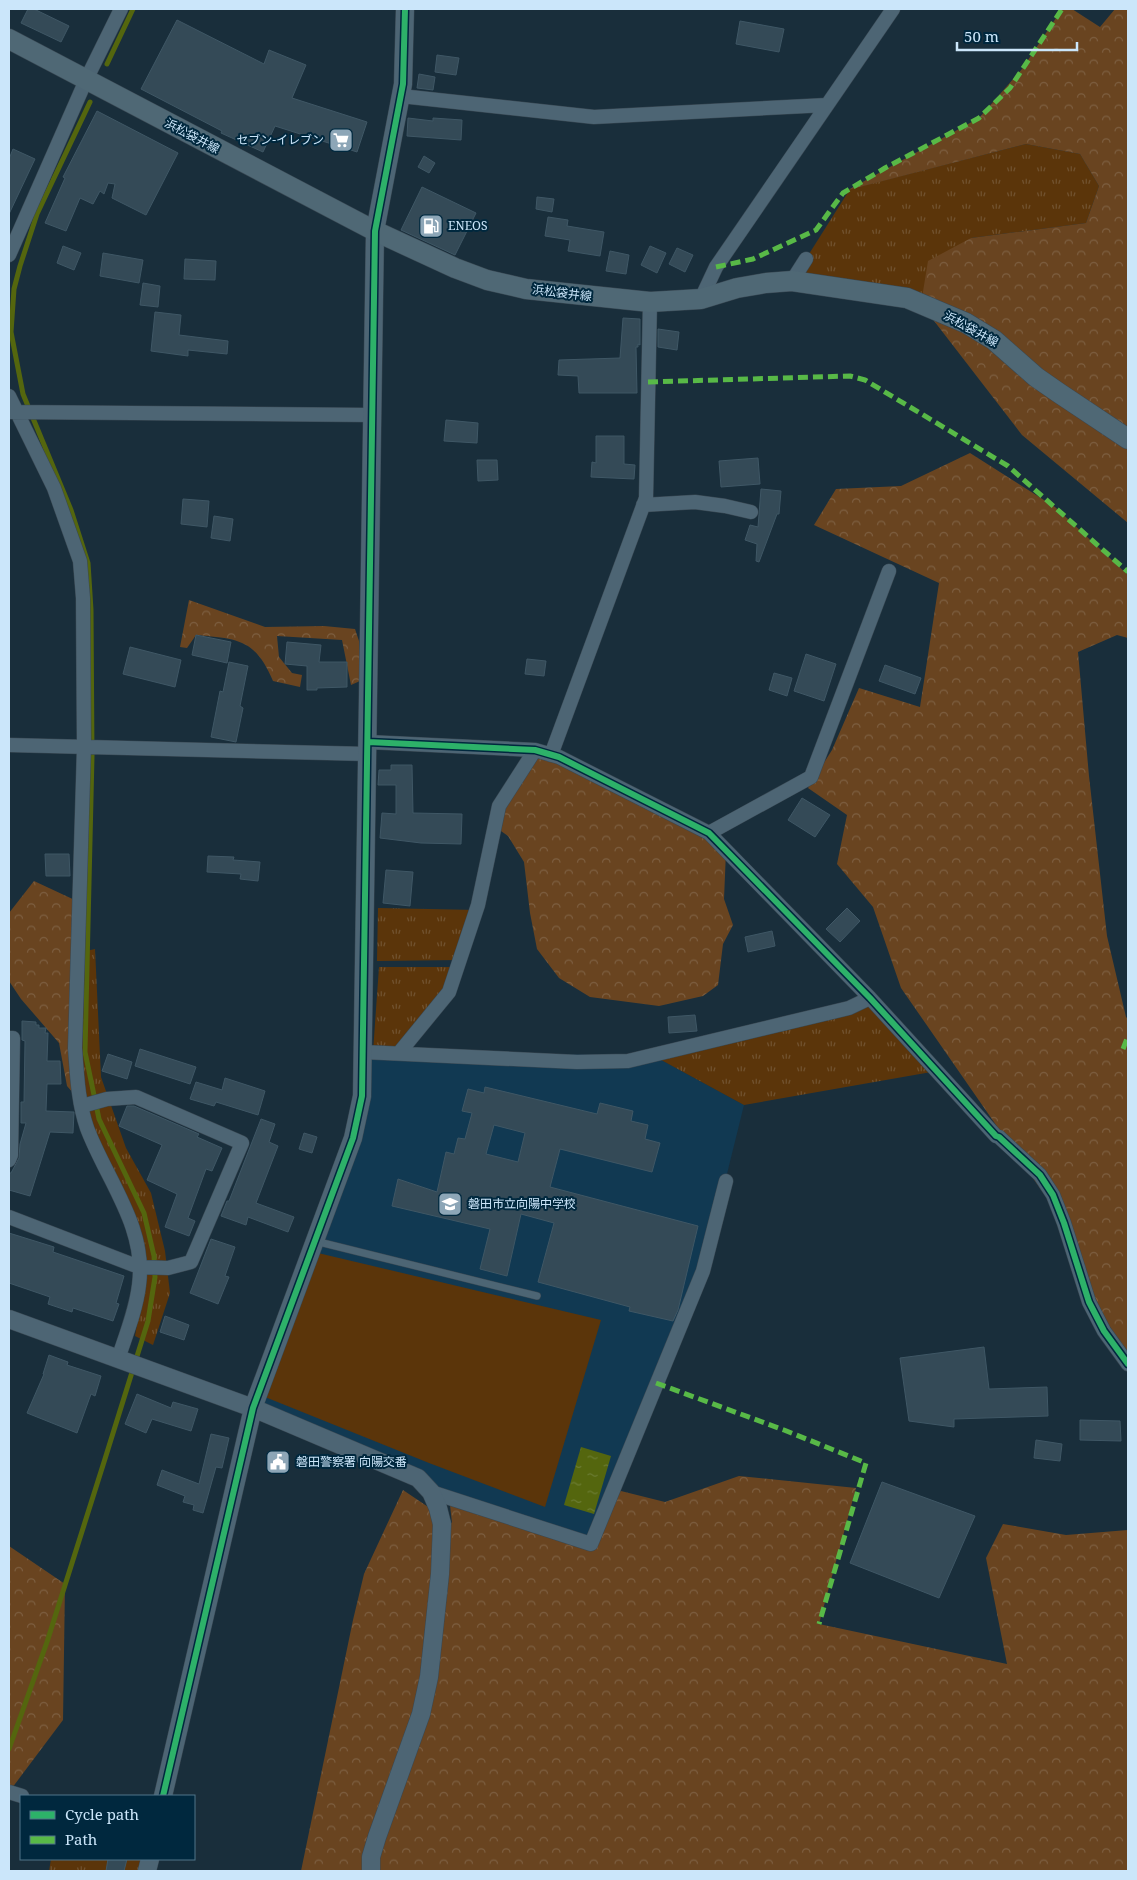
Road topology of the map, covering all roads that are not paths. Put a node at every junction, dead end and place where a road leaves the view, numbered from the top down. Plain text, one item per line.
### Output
1 (121, 9) edge
2 (405, 9) edge
3 (894, 9) edge
4 (9, 39) edge
5 (86, 80) junction
6 (401, 96) junction
7 (827, 105) junction
8 (375, 231) junction
9 (9, 255) edge
10 (806, 259) dead end
11 (792, 281) junction
12 (700, 299) junction
13 (650, 302) junction
14 (9, 396) edge
15 (13, 412) edge
16 (372, 415) junction
17 (1128, 438) edge
18 (643, 505) junction
19 (751, 512) dead end
20 (889, 571) dead end
21 (9, 745) edge
22 (84, 747) junction
23 (368, 748) junction
24 (535, 750) junction
25 (551, 755) junction
26 (709, 833) junction
27 (870, 998) junction
28 (9, 1038) edge
29 (364, 1052) junction
30 (399, 1053) junction
31 (82, 1106) junction
32 (9, 1160) edge
33 (726, 1180) dead end
34 (9, 1217) edge
35 (315, 1241) junction
36 (139, 1267) junction
37 (537, 1296) dead end
38 (9, 1319) edge
39 (118, 1359) junction
40 (1128, 1364) edge
41 (253, 1408) junction
42 (431, 1492) junction
43 (163, 1795) edge
44 (371, 1871) edge

1 - 5 street
2 - 6 street
3 - 7 street
4 - 5 main road, 浜松袋井線
5 - 8 main road, 浜松袋井線
5 - 9 street
6 - 7 street
6 - 8 street
7 - 12 street
8 - 13 main road, 浜松袋井線
8 - 16 street
10 - 11 street
11 - 12 main road, 浜松袋井線
11 - 17 main road, 浜松袋井線
12 - 13 main road, 浜松袋井線
13 - 18 street
14 - 15 street
15 - 16 street
15 - 22 street
16 - 23 street
18 - 19 street
18 - 25 street
20 - 26 street
21 - 22 street
22 - 23 street
22 - 31 street
23 - 24 street
23 - 29 street
24 - 25 street
24 - 30 street
25 - 26 street
26 - 27 street
27 - 30 street
27 - 40 street
28 - 32 street
29 - 30 street
29 - 35 street
31 - 36 street
31 - 36 street
33 - 42 street
34 - 36 street
35 - 37 lane
35 - 41 street
36 - 39 street
38 - 39 street
39 - 41 street
41 - 42 street
41 - 43 street
42 - 44 street

